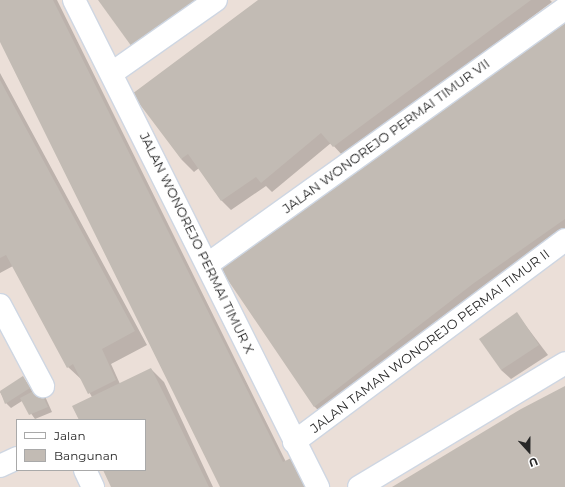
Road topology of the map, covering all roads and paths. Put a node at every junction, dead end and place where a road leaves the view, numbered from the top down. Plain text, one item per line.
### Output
1 (74, 0) edge
2 (216, 0) edge
3 (565, 8) edge
4 (112, 72) junction
5 (565, 240) edge
6 (208, 264) junction
7 (0, 305) edge
8 (565, 363) edge
9 (43, 386) dead end
10 (294, 442) junction
11 (16, 458) edge
12 (0, 466) edge
13 (85, 471) edge
14 (93, 487) edge
15 (318, 487) edge
16 (359, 487) edge

1 - 4 street, JALAN WONOREJO PERMAI TIMUR X
2 - 4 street
3 - 6 street, JALAN WONOREJO PERMAI TIMUR VII
4 - 6 street, JALAN WONOREJO PERMAI TIMUR X
5 - 10 street, JALAN TAMAN WONOREJO PERMAI TIMUR II
6 - 10 street, JALAN WONOREJO PERMAI TIMUR X
7 - 9 street
8 - 16 street
10 - 15 street, JALAN WONOREJO PERMAI TIMUR X
11 - 12 street
13 - 14 street

